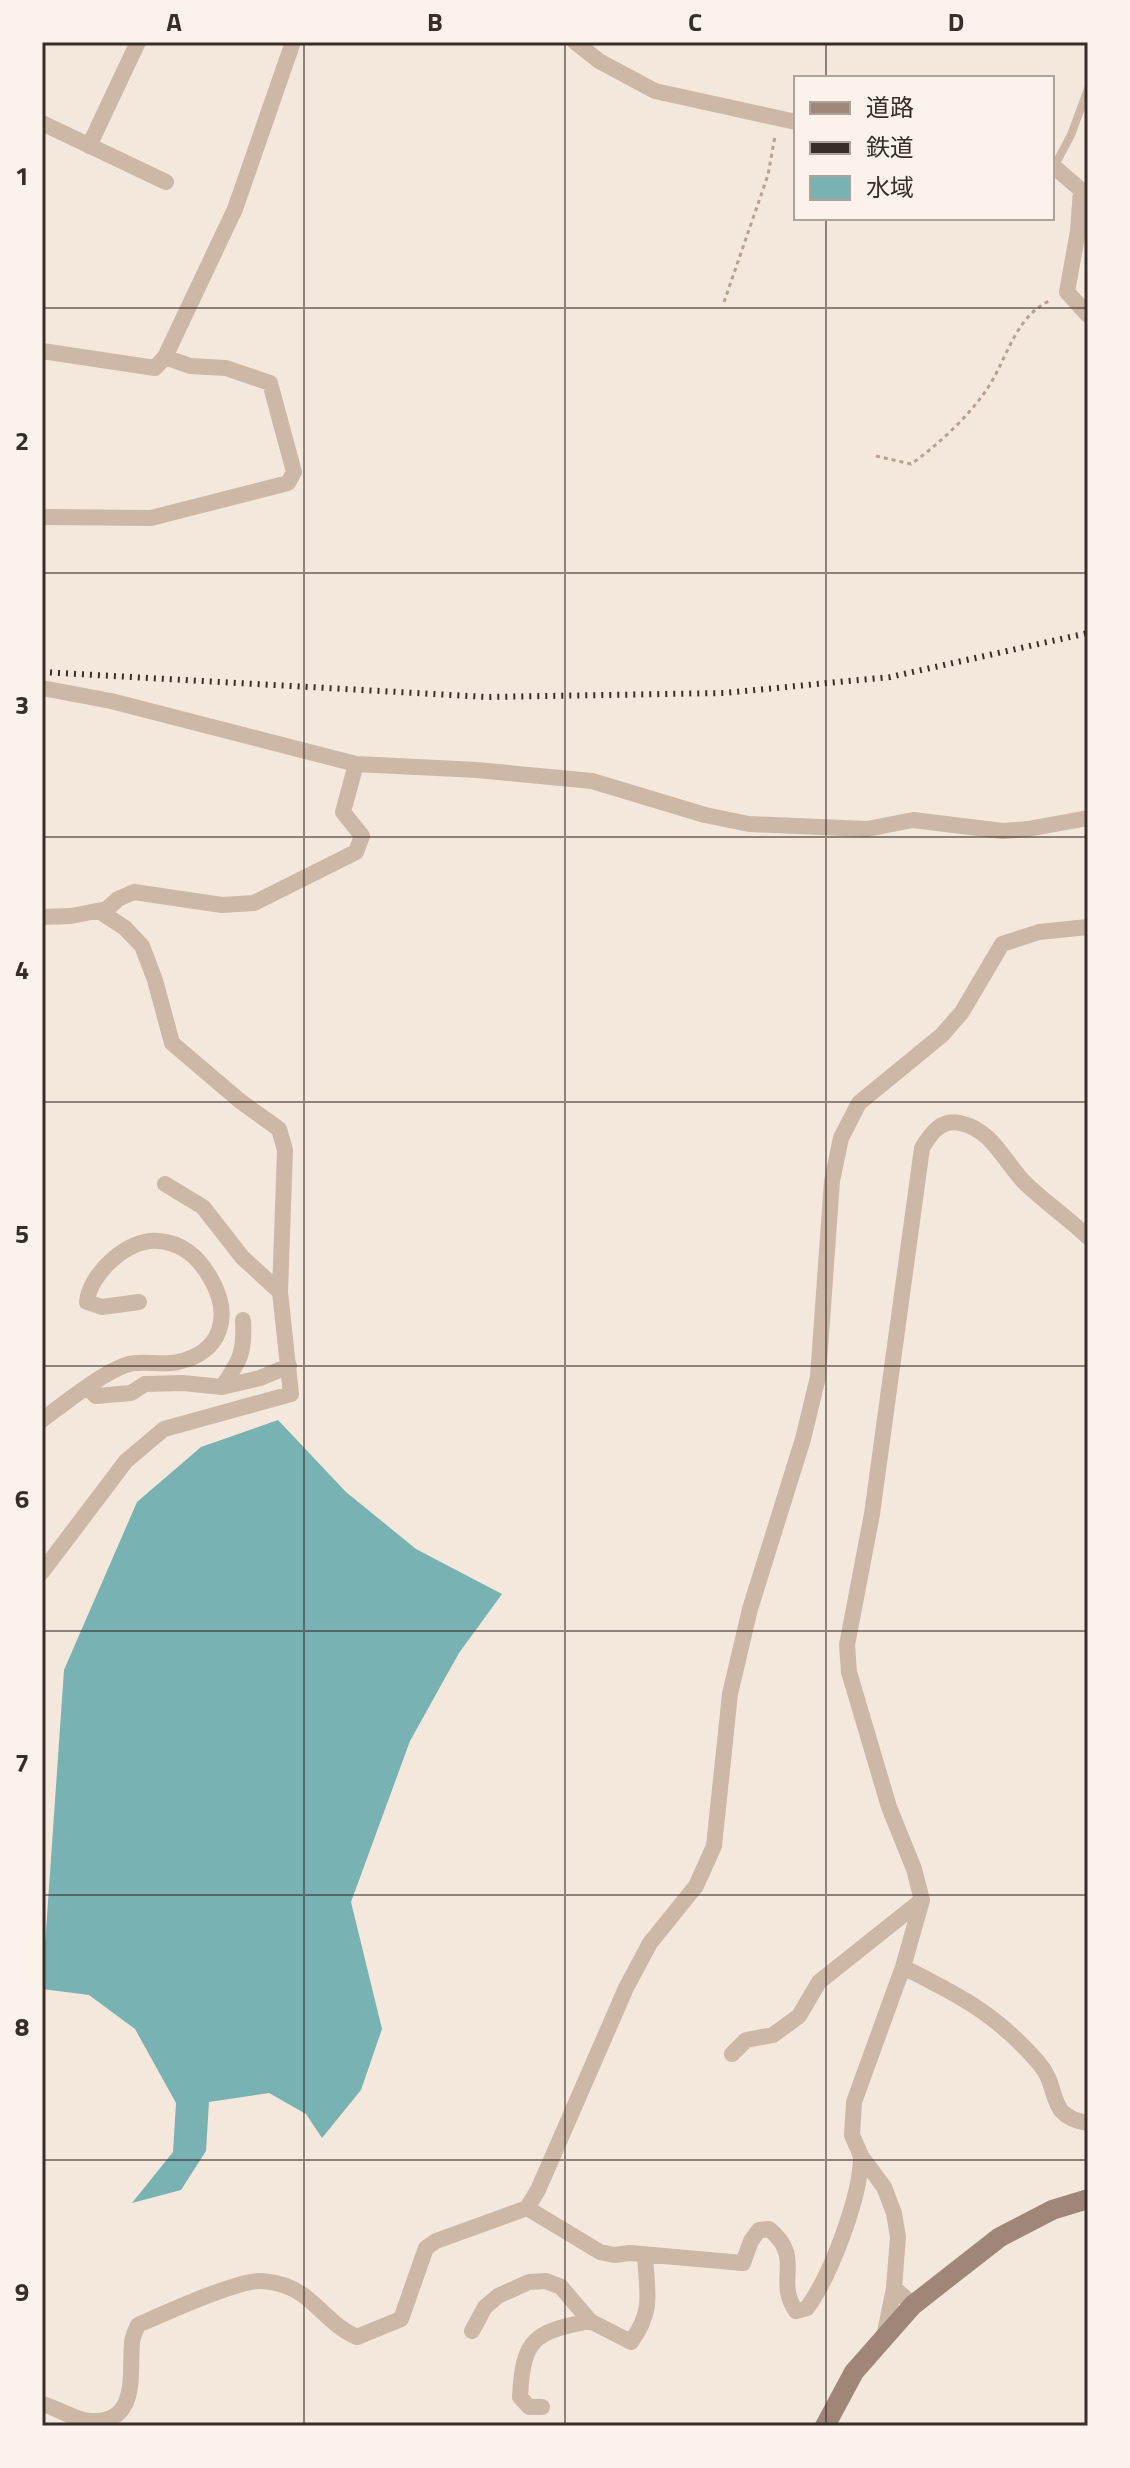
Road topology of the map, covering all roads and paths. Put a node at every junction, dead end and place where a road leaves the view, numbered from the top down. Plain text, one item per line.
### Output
1 (138, 42) edge
2 (293, 42) edge
3 (575, 42) edge
4 (1088, 89) edge
5 (794, 122) edge
6 (42, 123) edge
7 (775, 134) dead end
8 (89, 146) junction
9 (1054, 165) edge
10 (166, 182) dead end
11 (1067, 292) junction
12 (724, 302) dead end
13 (1088, 315) edge
14 (42, 351) edge
15 (165, 357) junction
16 (876, 456) dead end
17 (42, 517) edge
18 (42, 688) edge
19 (356, 764) junction
20 (1088, 818) edge
21 (99, 911) junction
22 (42, 917) edge
23 (1088, 927) edge
24 (165, 1184) dead end
25 (1088, 1237) edge
26 (280, 1292) junction
27 (139, 1302) dead end
28 (243, 1320) dead end
29 (289, 1366) junction
30 (87, 1387) junction
31 (222, 1387) junction
32 (42, 1420) edge
33 (42, 1572) edge
34 (922, 1900) junction
35 (903, 1967) junction
36 (732, 2054) dead end
37 (1088, 2123) edge
38 (861, 2156) junction
39 (1088, 2199) edge
40 (527, 2208) junction
41 (645, 2256) junction
42 (894, 2288) junction
43 (913, 2305) junction
44 (590, 2321) junction
45 (472, 2331) dead end
46 (884, 2337) junction
47 (42, 2404) edge
48 (542, 2407) dead end
49 (825, 2426) edge

1 - 8 street
2 - 15 street
3 - 5 street
4 - 9 lane
6 - 8 street
7 - 12 path
8 - 10 street
9 - 11 street
11 - 13 street
11 - 16 path
14 - 15 street
15 - 17 street
18 - 19 street
19 - 20 street
19 - 21 street
21 - 22 street
21 - 26 street
23 - 40 street
24 - 26 street
25 - 34 street
26 - 29 street
27 - 30 street
28 - 31 street
29 - 31 street
29 - 33 street
30 - 31 street
30 - 32 street
34 - 35 street
34 - 36 street
35 - 37 street
35 - 38 street
38 - 41 street
38 - 42 street
39 - 43 street
40 - 41 street
40 - 47 street
41 - 44 street
42 - 43 street
42 - 46 street
43 - 46 street
44 - 45 street
44 - 48 street
46 - 49 street

